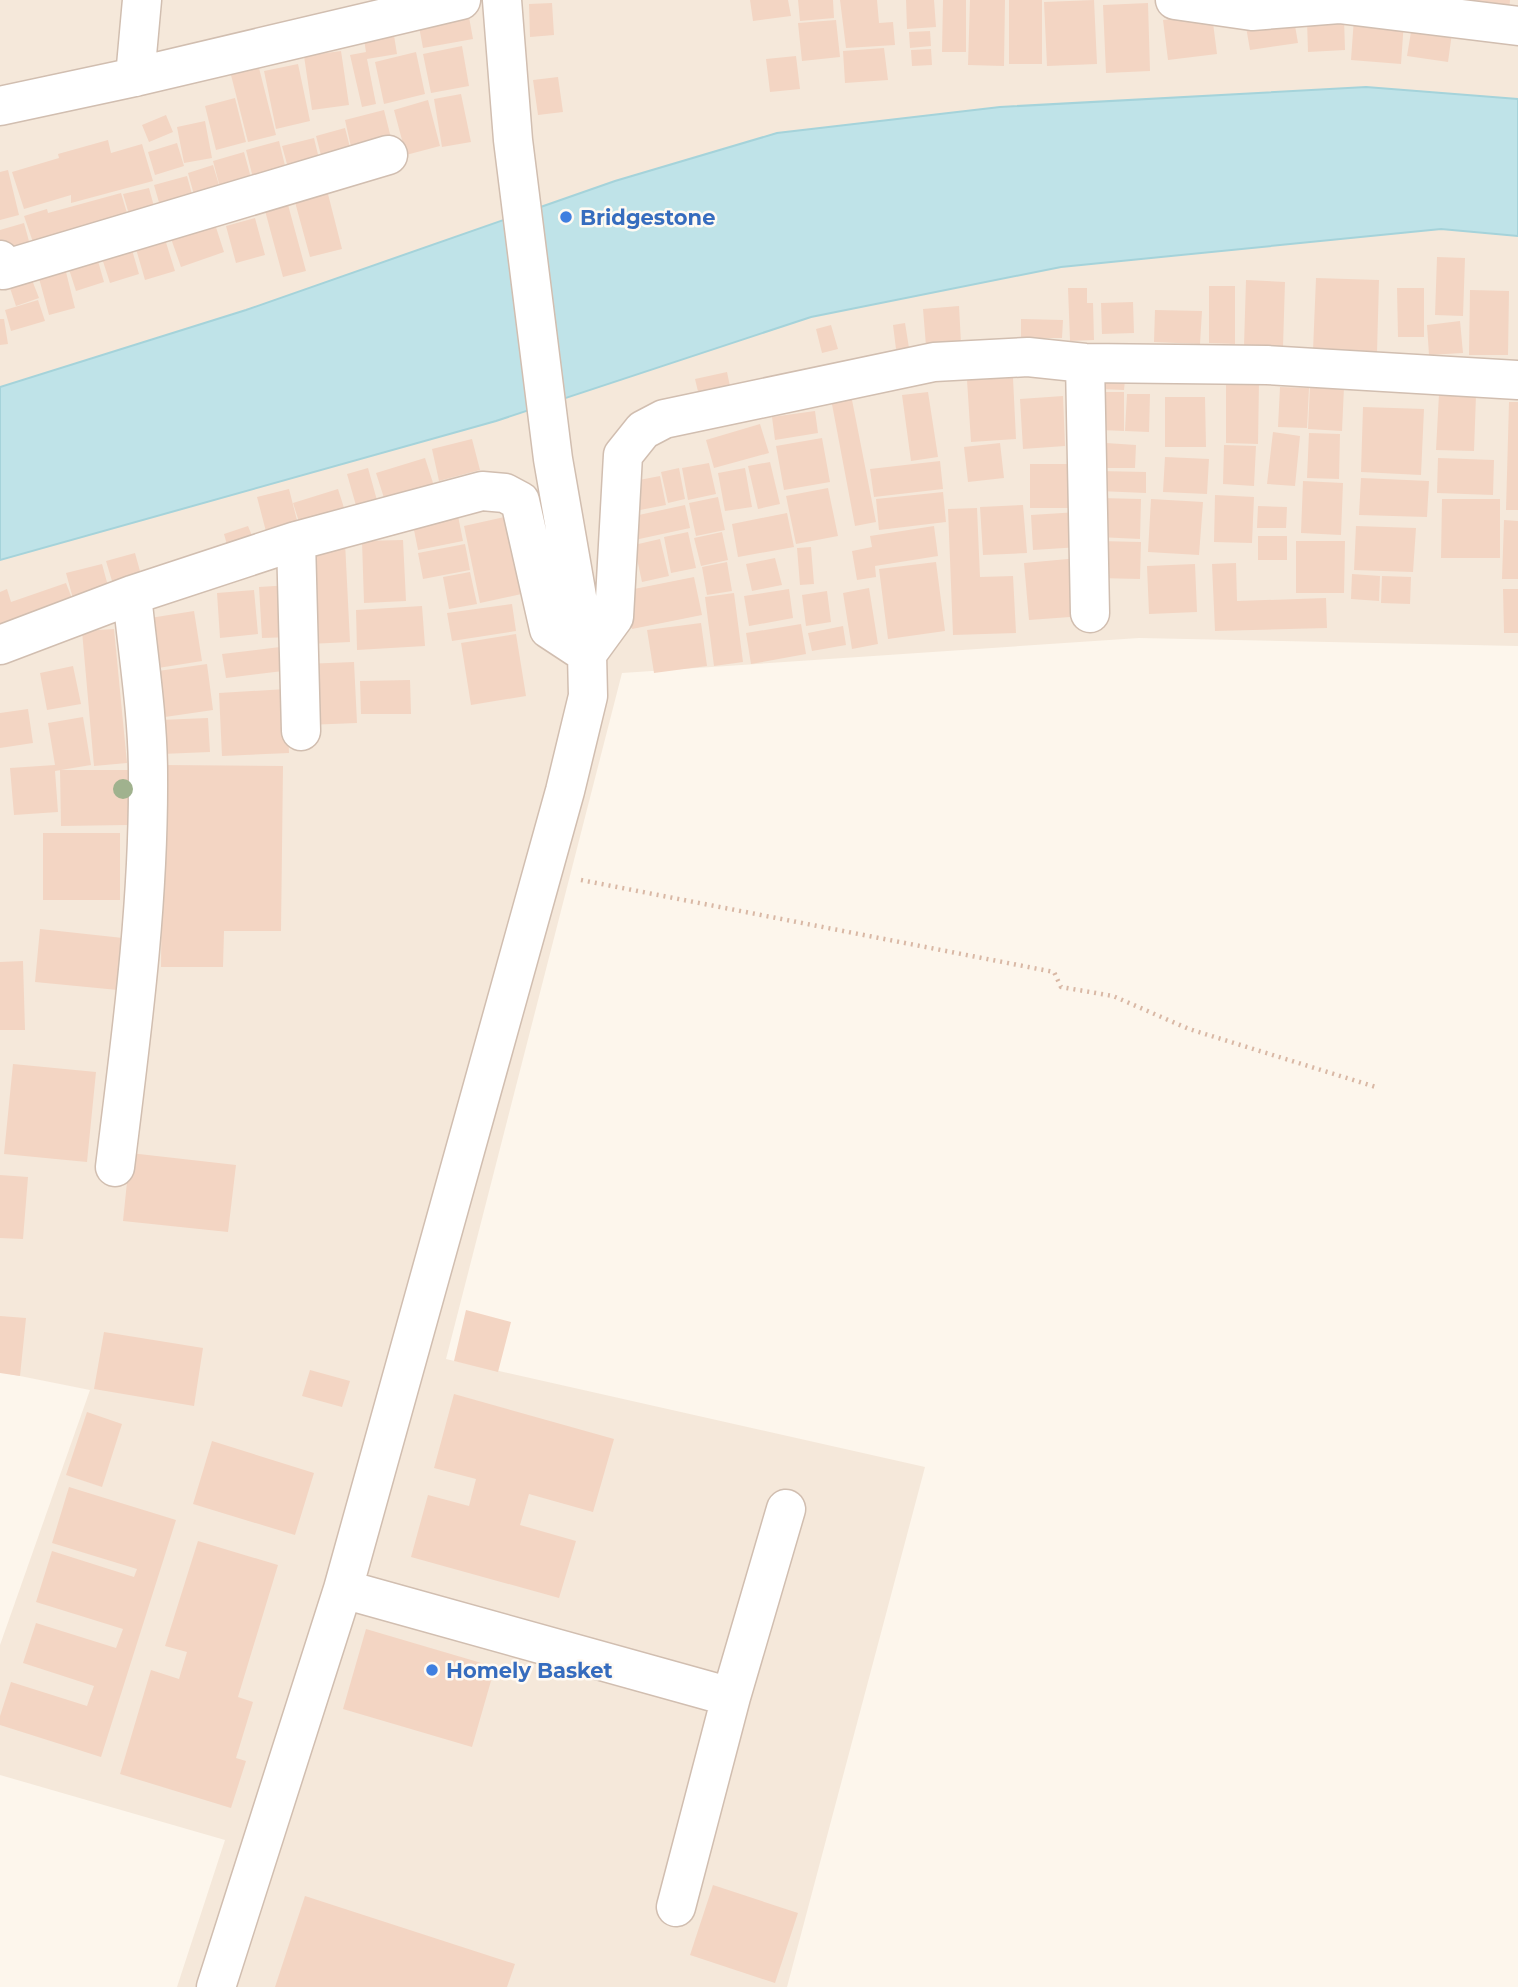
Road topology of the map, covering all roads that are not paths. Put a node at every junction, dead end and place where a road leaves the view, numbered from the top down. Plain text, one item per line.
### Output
1 (142, 0) edge
2 (461, 0) edge
3 (502, 0) edge
4 (1175, 0) edge
5 (1518, 26) edge
6 (135, 77) junction
7 (0, 106) edge
8 (388, 155) dead end
9 (0, 260) edge
10 (1085, 363) junction
11 (1518, 380) edge
12 (296, 541) junction
13 (132, 595) junction
14 (1090, 613) dead end
15 (0, 645) edge
16 (587, 654) junction
17 (301, 731) dead end
18 (114, 1167) dead end
19 (786, 1509) dead end
20 (344, 1589) junction
21 (731, 1697) junction
22 (676, 1907) dead end
23 (216, 1987) edge

1 - 6 street
2 - 6 street
3 - 16 street
4 - 5 street
6 - 7 street
8 - 9 street
10 - 11 street
10 - 14 street
10 - 16 street
12 - 13 street
12 - 16 street
12 - 17 street
13 - 15 street
13 - 18 street
16 - 20 street
19 - 21 street
20 - 21 street
20 - 23 street
21 - 22 street

